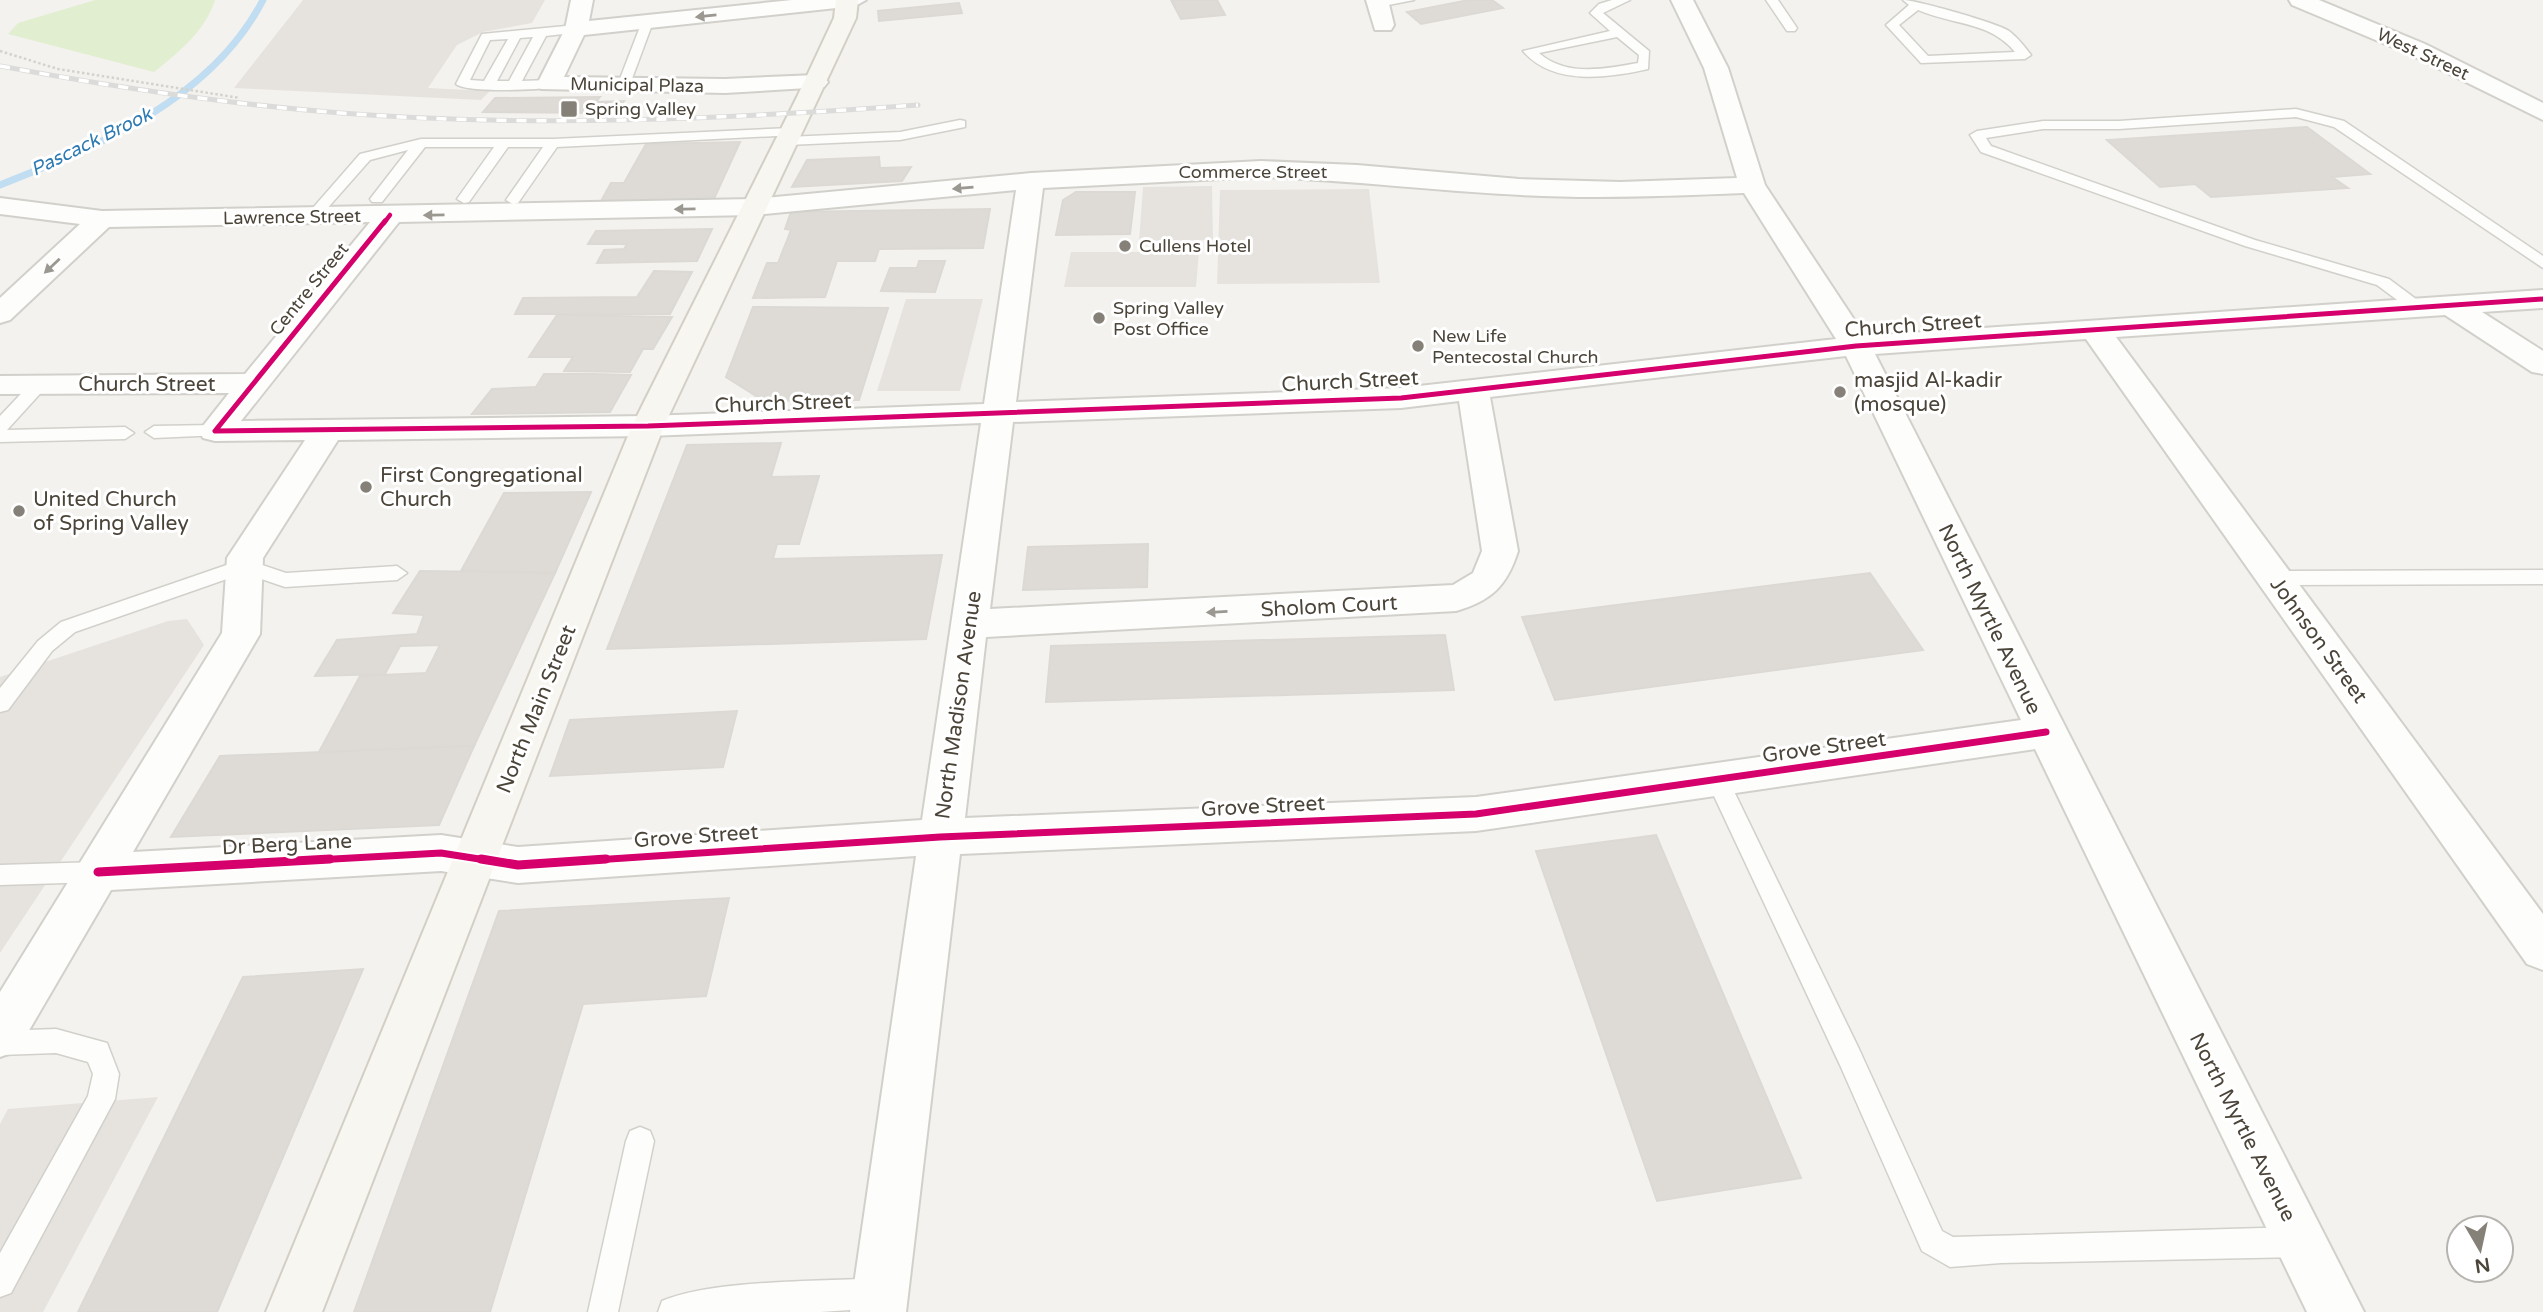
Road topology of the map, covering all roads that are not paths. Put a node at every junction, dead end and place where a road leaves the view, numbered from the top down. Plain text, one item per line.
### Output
1 (582, 0) edge
2 (847, 0) edge
3 (855, 0) edge
4 (1408, 0) edge
5 (1624, 0) edge
6 (1772, 0) edge
7 (2300, 0) edge
8 (1690, 1) edge
9 (1378, 2) edge
10 (1912, 3) edge
11 (647, 22) junction
12 (1383, 26) dead end
13 (1791, 28) dead end
14 (576, 29) junction
15 (542, 33) junction
16 (1619, 33) junction
17 (516, 35) junction
18 (550, 84) junction
19 (624, 84) junction
20 (488, 85) junction
21 (513, 85) junction
22 (801, 113) junction
23 (2543, 113) edge
24 (960, 124) dead end
25 (505, 142) junction
26 (421, 143) junction
27 (553, 143) junction
28 (1031, 181) junction
29 (1752, 185) junction
30 (464, 199) dead end
31 (513, 200) dead end
32 (0, 206) edge
33 (384, 207) junction
34 (754, 207) junction
35 (312, 217) junction
36 (102, 219) junction
37 (2543, 262) edge
38 (2543, 299) edge
39 (2452, 306) junction
40 (2418, 308) junction
41 (0, 314) edge
42 (2095, 330) junction
43 (1856, 346) junction
44 (2543, 365) edge
45 (253, 383) junction
46 (0, 385) edge
47 (39, 385) junction
48 (1473, 390) junction
49 (998, 412) junction
50 (649, 426) junction
51 (0, 427) edge
52 (328, 430) junction
53 (215, 431) junction
54 (154, 432) dead end
55 (125, 433) dead end
56 (0, 436) edge
57 (244, 566) junction
58 (397, 573) dead end
59 (2543, 577) edge
60 (2275, 578) junction
61 (969, 624) junction
62 (0, 704) edge
63 (2046, 732) junction
64 (1718, 781) junction
65 (940, 837) junction
66 (477, 858) junction
67 (98, 872) junction
68 (0, 875) edge
69 (2543, 950) edge
70 (0, 1035) edge
71 (0, 1043) edge
72 (640, 1141) dead end
73 (2301, 1242) junction
74 (0, 1282) edge
75 (879, 1303) edge
76 (294, 1312) edge
77 (603, 1312) edge
78 (673, 1312) edge
79 (2336, 1312) edge

1 - 14 street
2 - 3 street
2 -> 11 street
2 - 22 main road, North Main Street
4 - 9 lane
5 - 16 lane
6 - 13 lane
7 - 23 street, West Street
8 - 29 street, North Myrtle Avenue
9 - 12 street
10 - 10 lane
11 - 14 street
11 - 19 lane
14 - 15 lane
14 - 18 street
15 - 17 lane
15 - 21 lane
16 - 16 lane
17 - 20 lane
17 - 20 lane
18 - 19 street, Municipal Plaza
18 - 21 lane
19 - 22 street, Municipal Plaza
20 - 21 lane
22 - 24 lane
22 - 27 lane
22 - 34 main road, North Main Street
25 - 26 lane
25 - 27 lane
25 - 30 lane
26 - 33 lane
26 - 35 lane
27 - 31 lane
28 - 29 street, Commerce Street
28 -> 34 street, Commerce Street
28 - 49 street, North Madison Avenue
29 - 43 street, North Myrtle Avenue
32 - 36 street, Lawrence Street
34 -> 33 street, Lawrence Street
33 - 35 street, Lawrence Street
33 - 45 street, Centre Street
34 - 50 main road, North Main Street
35 - 36 street, Lawrence Street
36 -> 41 street
37 - 40 lane
38 - 39 street, Church Street
39 - 40 street, Church Street
39 - 44 street
40 - 42 street, Church Street
42 - 43 street, Church Street
42 - 60 street, Johnson Street
43 - 48 street, Church Street
43 - 63 street, North Myrtle Avenue
45 - 47 street, Church Street
45 - 53 street, Church Street
46 - 47 street, Church Street
47 - 51 lane
48 - 49 street, Church Street
48 -> 61 street, Sholom Court
49 - 50 street, Church Street
49 - 61 street, North Madison Avenue
50 - 52 street, Church Street
50 - 66 main road, North Main Street
52 - 53 street, Church Street
52 - 57 street
53 - 54 lane
55 - 56 lane
57 - 58 lane
57 - 62 lane
57 - 67 street
59 - 60 lane
60 - 69 street, Johnson Street
61 - 65 street, North Madison Avenue
63 - 64 street, Grove Street
63 - 73 street, North Myrtle Avenue
64 - 65 street, Grove Street
64 - 73 lane
65 - 66 street, Grove Street
65 - 75 street, North Madison Avenue
66 - 67 street, Dr Berg Lane
66 - 76 main road, North Main Street
67 - 68 lane
67 - 70 street
71 - 74 lane
72 - 77 lane
73 - 79 street, North Myrtle Avenue
75 - 78 lane

